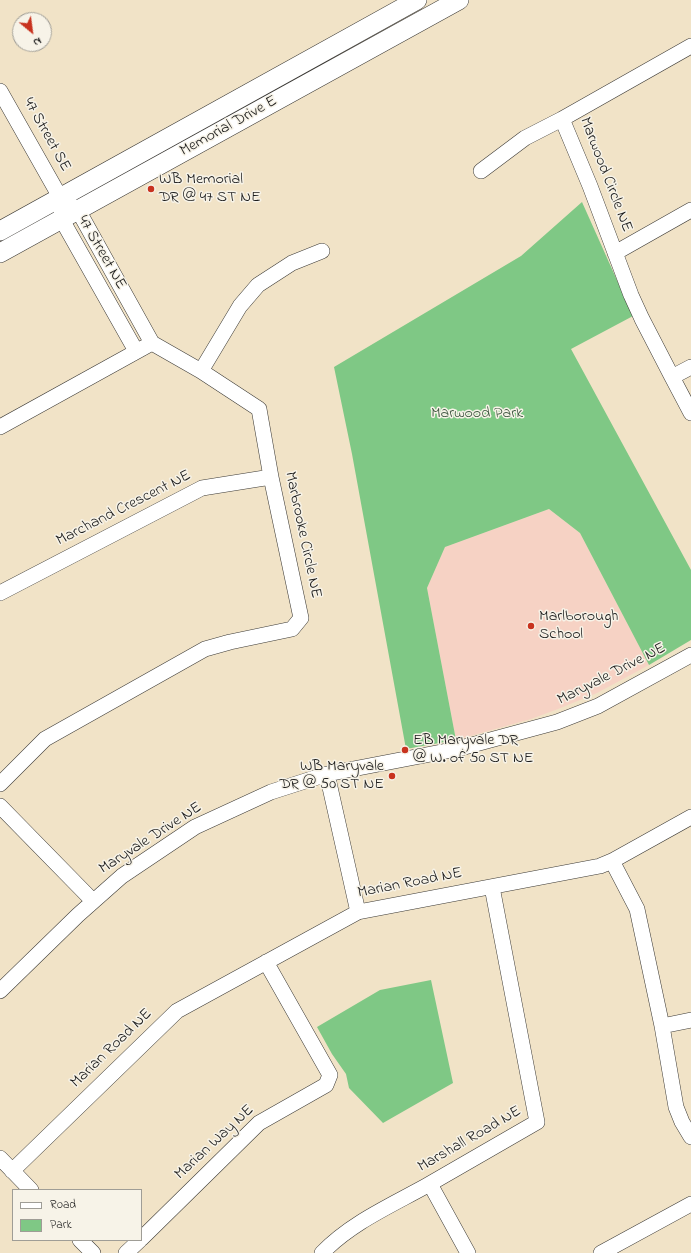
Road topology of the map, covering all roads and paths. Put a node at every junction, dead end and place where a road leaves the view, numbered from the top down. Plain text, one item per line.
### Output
1 (417, 0) edge
2 (459, 0) edge
3 (691, 46) edge
4 (0, 91) edge
5 (562, 119) junction
6 (481, 171) dead end
7 (60, 197) junction
8 (78, 210) junction
9 (691, 210) edge
10 (62, 220) junction
11 (0, 231) edge
12 (322, 251) dead end
13 (0, 253) edge
14 (615, 253) junction
15 (152, 343) junction
16 (136, 351) junction
17 (691, 367) edge
18 (201, 371) junction
19 (672, 377) junction
20 (691, 413) edge
21 (0, 427) edge
22 (271, 477) junction
23 (0, 593) edge
24 (691, 655) edge
25 (327, 774) junction
26 (0, 784) edge
27 (0, 806) edge
28 (691, 817) edge
29 (612, 861) junction
30 (492, 887) junction
31 (93, 901) junction
32 (358, 912) junction
33 (266, 962) junction
34 (0, 991) edge
35 (691, 1020) edge
36 (662, 1026) junction
37 (691, 1137) edge
38 (0, 1158) edge
39 (12, 1171) junction
40 (430, 1184) junction
41 (30, 1189) edge
42 (691, 1204) edge
43 (142, 1237) edge
44 (81, 1241) edge
45 (138, 1241) edge
46 (93, 1253) edge
47 (126, 1253) edge
48 (322, 1253) edge
49 (468, 1253) edge
50 (601, 1253) edge

1 - 7 main road, Memorial Drive E
2 - 8 main road, Memorial Drive E
3 - 5 street, Marwood Circle NE
4 - 7 street, 47 Street SE
5 - 6 street
5 - 14 street, Marwood Circle NE
7 - 8 street, 47 Street NE
7 - 10 street, 47 Street NE
7 - 11 main road, Memorial Drive E
8 - 10 main road, Memorial Drive E
8 - 15 street, 47 Street NE
9 - 14 street
10 - 13 main road, Memorial Drive E
10 - 16 street, 47 Street NE
12 - 18 street
14 - 19 street, Marwood Circle NE
15 - 16 street
15 - 18 street, Marbrooke Circle NE
16 - 21 street
17 - 19 street
18 - 22 street, Marbrooke Circle NE
19 - 20 street, Marwood Circle NE
22 - 23 street, Marchand Crescent NE
22 - 26 street, Marbrooke Circle NE
24 - 25 street, Maryvale Drive NE
25 - 31 street, Maryvale Drive NE
25 - 32 street
27 - 31 street
28 - 29 street, Marian Road NE
29 - 30 street, Marian Road NE
29 - 36 street
30 - 32 street, Marian Road NE
30 - 40 street, Marshall Road NE
31 - 34 street, Maryvale Drive NE
32 - 33 street, Marian Road NE
33 - 39 street, Marian Road NE
33 - 43 street, Marian Way NE
35 - 36 street
36 - 37 street
38 - 39 street
39 - 41 street
40 - 48 street, Marshall Road NE
40 - 49 street
42 - 50 street
44 - 46 street
45 - 47 street, Marian Way NE

